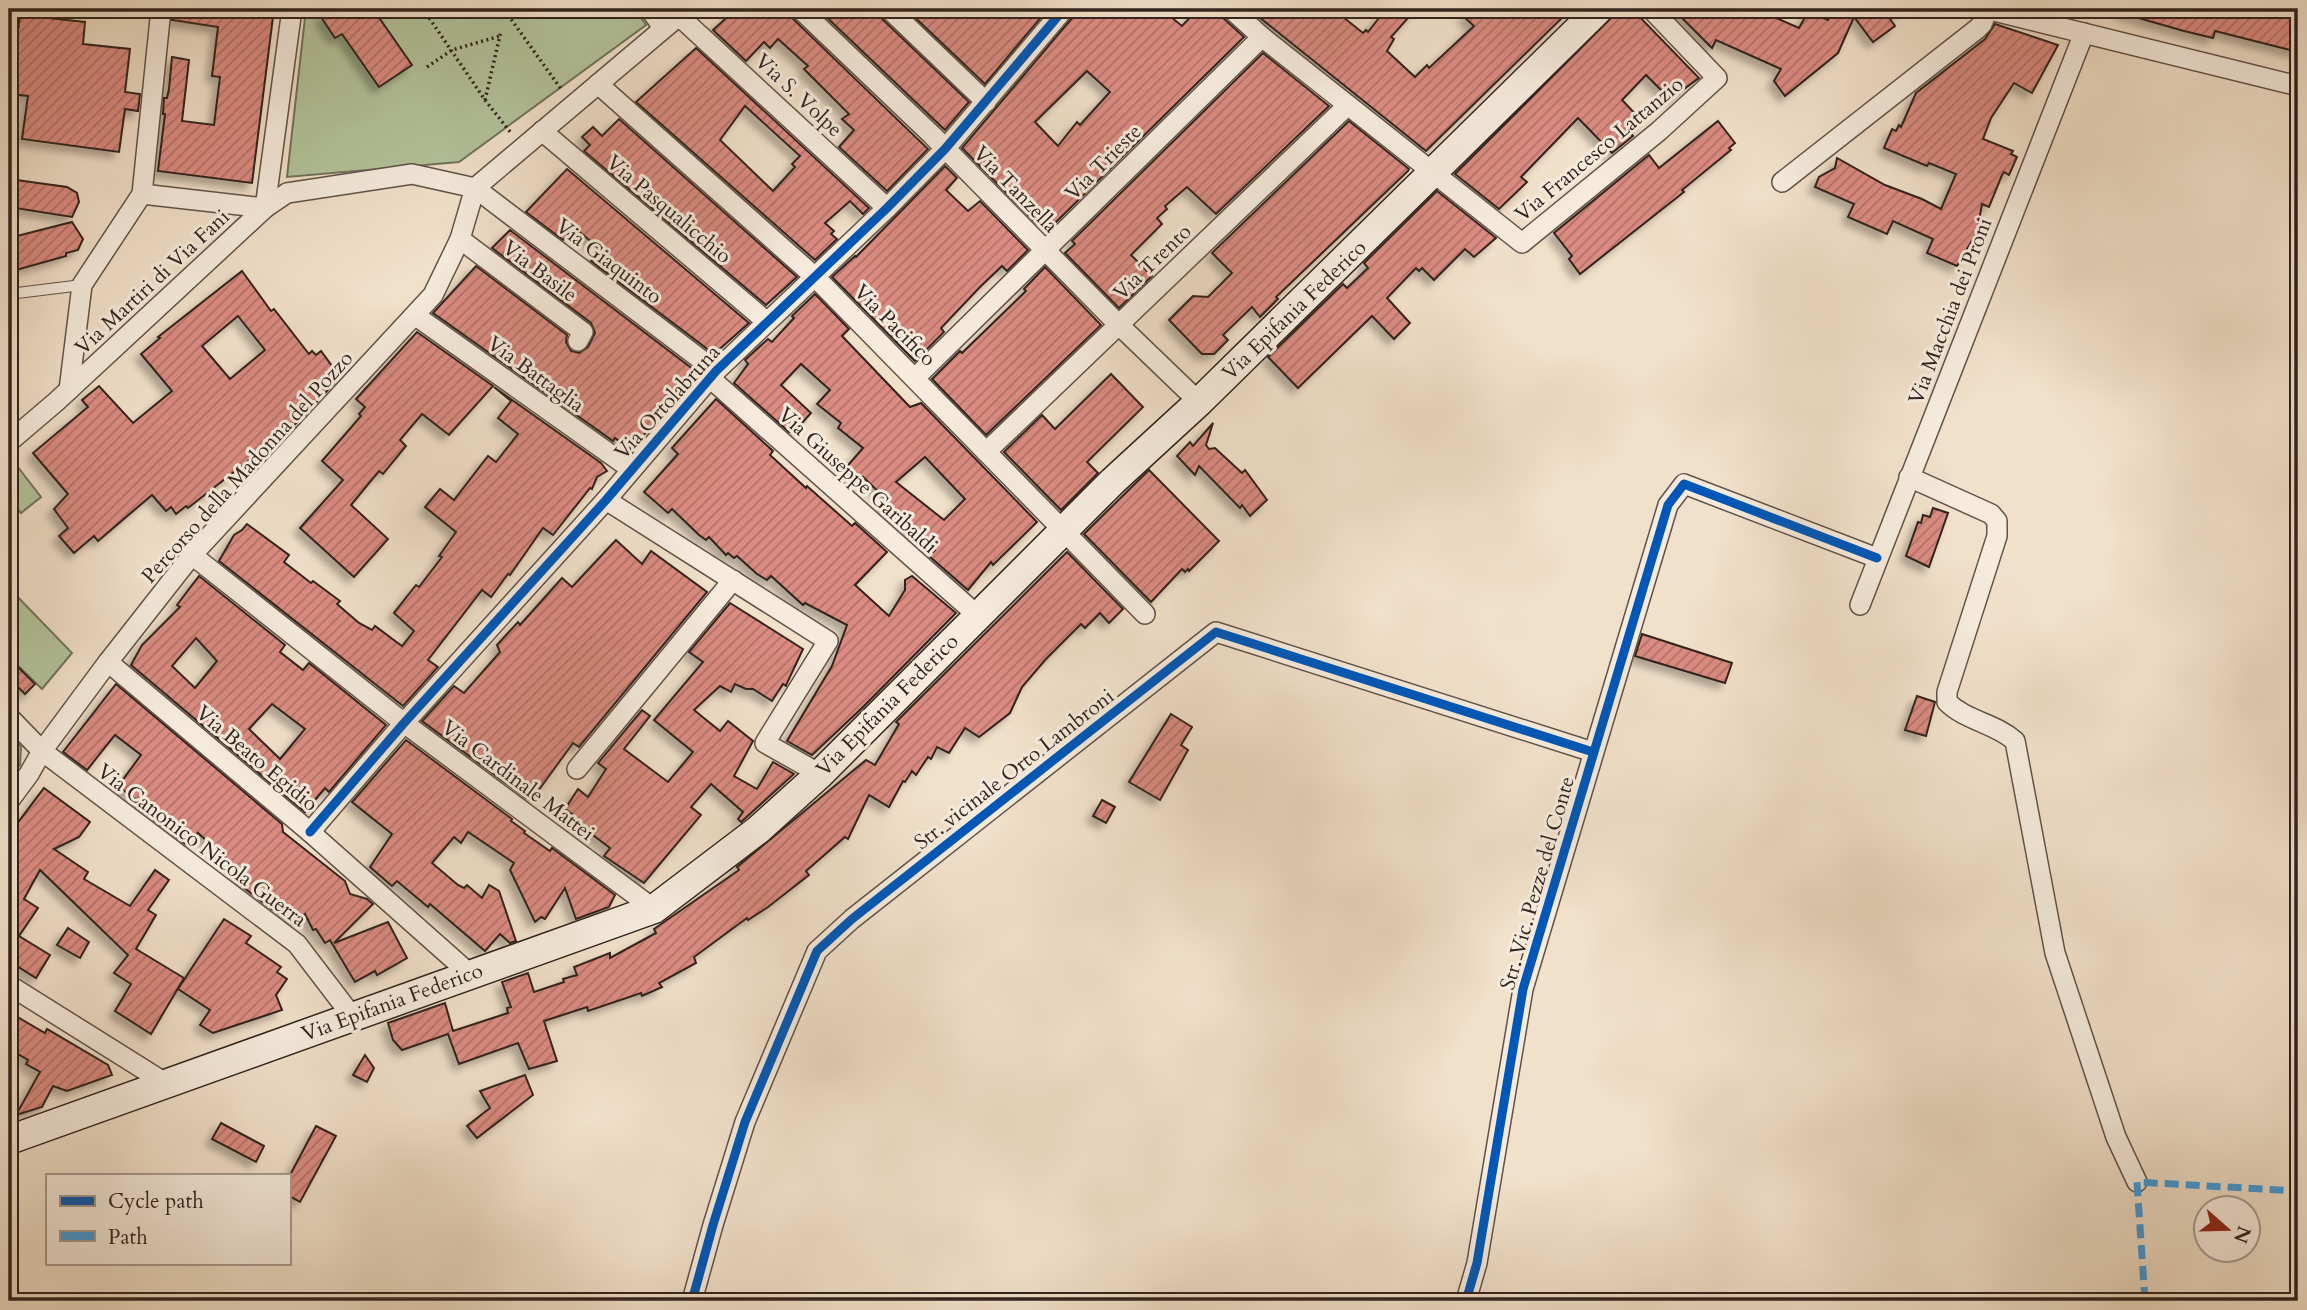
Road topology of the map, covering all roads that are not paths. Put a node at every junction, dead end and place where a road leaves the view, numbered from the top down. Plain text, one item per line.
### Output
1 (161, 9) edge
2 (292, 9) edge
3 (650, 9) edge
4 (800, 9) edge
5 (889, 9) edge
6 (1063, 9) edge
7 (1231, 9) edge
8 (1598, 9) edge
9 (1651, 9) edge
10 (1987, 9) edge
11 (677, 18) edge
12 (2084, 33) junction
13 (1262, 37) junction
14 (598, 84) junction
15 (2298, 86) edge
16 (986, 102) junction
17 (1348, 105) junction
18 (542, 131) junction
19 (945, 149) junction
20 (1435, 173) junction
21 (1783, 182) dead end
22 (475, 188) junction
23 (142, 194) junction
24 (265, 208) junction
25 (887, 208) junction
26 (460, 239) junction
27 (1045, 251) junction
28 (815, 277) junction
29 (82, 285) junction
30 (9, 294) edge
31 (416, 316) junction
32 (766, 321) junction
33 (1119, 326) junction
34 (578, 341) dead end
35 (713, 374) junction
36 (915, 378) junction
37 (69, 390) junction
38 (1199, 402) junction
39 (9, 442) edge
40 (986, 452) junction
41 (631, 469) junction
42 (1909, 477) junction
43 (606, 500) junction
44 (1063, 531) junction
45 (192, 555) junction
46 (1878, 558) junction
47 (733, 580) junction
48 (1860, 605) dead end
49 (1145, 614) dead end
50 (977, 615) junction
51 (108, 662) junction
52 (13, 722) edge
53 (404, 723) junction
54 (42, 751) junction
55 (1593, 752) junction
56 (577, 769) dead end
57 (820, 774) junction
58 (9, 801) edge
59 (310, 832) junction
60 (654, 909) junction
61 (470, 974) junction
62 (9, 985) edge
63 (352, 1016) junction
64 (167, 1084) junction
65 (9, 1140) edge
66 (2137, 1182) dead end
67 (692, 1301) edge
68 (1466, 1301) edge

1 - 23 street
2 - 24 street
3 - 11 street, Via S. Volpe
4 - 19 street, Via Tanzella
5 - 16 street
6 - 16 street, Via Ortolabruna
7 - 13 street
8 - 20 main road, Via Epifania Federico
9 - 20 street, Via Francesco Lattanzio
10 - 12 street
10 - 21 street
11 - 14 street
11 - 25 street, Via S. Volpe
12 - 15 street
12 - 42 street, Via Macchia dei Proni
13 - 17 street
13 - 27 street, Via Trieste
14 - 18 street
14 - 28 street, Via Pacifico
16 - 19 street, Via Ortolabruna
17 - 20 street
17 - 33 street, Via Trento
18 - 22 street
18 - 32 street, Via Pasqualicchio
19 - 25 street, Via Ortolabruna
19 - 27 street, Via Tanzella
20 - 38 main road, Via Epifania Federico
22 - 24 street, Via Martiri di Via Fani
22 - 26 street, Percorso della Madonna del Pozzo
22 - 35 street, Via Giaquinto
23 - 24 street
23 - 29 street, Via Martiri di Via Fani
24 - 37 street, Via Martiri di Via Fani
25 - 28 street, Via Ortolabruna
26 - 31 street, Percorso della Madonna del Pozzo
26 - 34 street, Via Basile
27 - 33 street, Via Tanzella
27 - 36 street, Via Trieste
28 - 32 street, Via Ortolabruna
28 - 36 street, Via Pacifico
29 - 30 lane
29 - 37 street, Via Martiri di Via Fani
31 - 41 street, Via Battaglia
31 - 45 street, Percorso della Madonna del Pozzo
32 - 35 street, Via Ortolabruna
33 - 38 street, Via Tanzella
33 - 40 street, Via Trento
35 - 41 street, Via Ortolabruna
35 - 50 street, Via Giuseppe Garibaldi
36 - 40 street, Via Pacifico
37 - 39 street, Via Martiri di Via Fani
38 - 44 main road, Via Epifania Federico
40 - 44 street, Via Pacifico
41 - 43 street, Via Ortolabruna
42 - 46 street, Via Macchia dei Proni
42 - 66 street
43 - 47 street
43 - 53 street, Via Ortolabruna
44 - 49 street, Via Pacifico
44 - 50 main road, Via Epifania Federico
45 - 51 street, Percorso della Madonna del Pozzo
45 - 53 street, Via Cardinale Mattei
46 - 48 street, Via Macchia dei Proni
46 - 55 street, Str. Vic. Pezze del Conte
47 - 56 street
47 - 57 street
50 - 57 main road, Via Epifania Federico
51 - 54 street, Percorso della Madonna del Pozzo
51 - 59 street, Via Beato Egidio
52 - 54 street, Via Canonico Nicola Guerra
53 - 59 street, Via Ortolabruna
53 - 60 street, Via Cardinale Mattei
54 - 58 street, Percorso della Madonna del Pozzo
54 - 63 street, Via Canonico Nicola Guerra
55 - 67 street, Str. vicinale Orto Lambroni
55 - 68 street, Str. Vic. Pezze del Conte
57 - 60 main road, Via Epifania Federico
59 - 61 street, Via Beato Egidio
60 - 61 main road, Via Epifania Federico
61 - 63 main road, Via Epifania Federico
62 - 64 street
63 - 64 main road, Via Epifania Federico
64 - 65 main road, Via Epifania Federico

